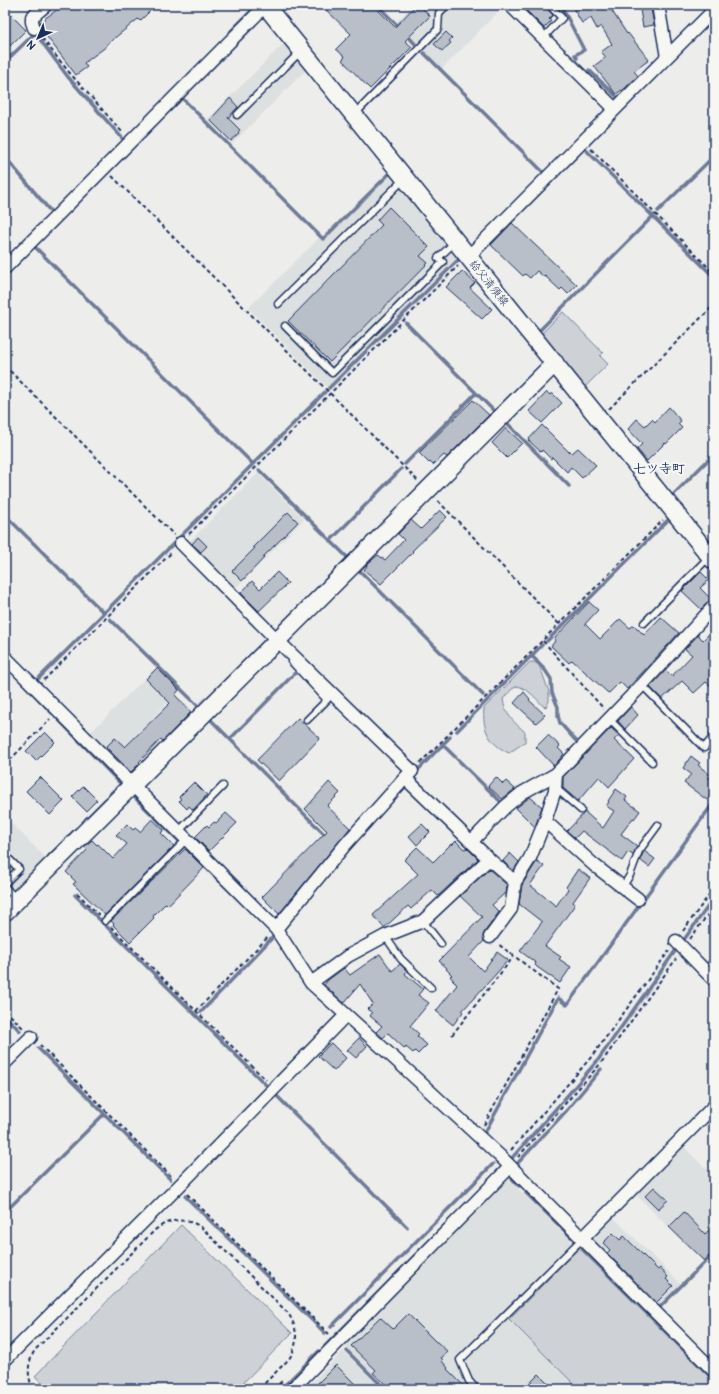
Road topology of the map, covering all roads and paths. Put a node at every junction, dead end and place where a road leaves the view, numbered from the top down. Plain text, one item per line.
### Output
1 (46, 5) edge
2 (266, 5) edge
3 (447, 5) edge
4 (510, 5) edge
5 (550, 5) edge
6 (658, 5) edge
7 (714, 10) edge
8 (34, 28) joint
9 (543, 38) junction
10 (302, 51) junction
11 (668, 57) junction
12 (615, 109) junction
13 (353, 115) junction
14 (237, 116) dead end
15 (583, 141) junction
16 (130, 142) junction
17 (104, 168) junction
18 (404, 178) junction
19 (455, 241) junction
20 (468, 257) junction
21 (5, 268) edge
22 (714, 273) edge
23 (278, 304) dead end
24 (714, 304) edge
25 (285, 326) dead end
26 (555, 363) junction
27 (5, 366) edge
28 (330, 394) junction
29 (600, 419) junction
30 (428, 490) junction
31 (673, 510) junction
32 (181, 542) junction
33 (712, 559) edge
34 (714, 606) edge
35 (644, 623) dead end
36 (559, 624) junction
37 (542, 640) junction
38 (276, 641) junction
39 (5, 657) edge
40 (642, 685) junction
41 (36, 688) junction
42 (58, 710) junction
43 (610, 718) junction
44 (307, 720) dead end
45 (714, 736) edge
46 (652, 762) dead end
47 (5, 765) edge
48 (409, 774) junction
49 (556, 774) junction
50 (133, 785) junction
51 (223, 786) dead end
52 (554, 790) junction
53 (581, 810) dead end
54 (545, 821) junction
55 (658, 825) dead end
56 (183, 835) junction
57 (471, 842) junction
58 (5, 855) edge
59 (489, 859) junction
60 (5, 882) edge
61 (515, 882) junction
62 (5, 887) edge
63 (622, 888) junction
64 (77, 893) dead end
65 (638, 899) dead end
66 (18, 900) junction
67 (714, 906) edge
68 (5, 912) edge
69 (105, 921) junction
70 (423, 921) junction
71 (276, 929) junction
72 (385, 936) junction
73 (490, 937) joint
74 (441, 944) dead end
75 (680, 945) junction
76 (514, 956) junction
77 (714, 980) edge
78 (311, 983) junction
79 (431, 988) dead end
80 (5, 1010) edge
81 (196, 1011) junction
82 (346, 1016) junction
83 (452, 1035) dead end
84 (31, 1036) junction
85 (5, 1063) edge
86 (274, 1088) junction
87 (714, 1106) edge
88 (478, 1136) junction
89 (510, 1167) junction
90 (180, 1185) junction
91 (582, 1239) junction
92 (329, 1334) dead end
93 (5, 1360) edge
94 (714, 1371) edge
95 (33, 1389) edge
96 (259, 1389) edge
97 (292, 1389) edge
98 (476, 1389) edge

1 - 8 street
2 - 10 street, 給父清須線
2 - 16 street
3 - 13 lane
4 - 9 street
5 - 9 lane
6 - 11 street
7 - 11 street
8 - 16 path
9 - 12 street
10 - 13 street, 給父清須線
10 - 14 lane
11 - 12 street
12 - 15 street
13 - 18 street, 給父清須線
15 - 20 street
15 - 22 path
16 - 17 street
17 - 21 street
17 - 28 path
18 - 19 street, 給父清須線
18 - 23 lane
19 - 20 street, 給父清須線
19 - 25 lane
20 - 26 street, 給父清須線
20 - 28 path
24 - 29 path
26 - 29 street, 給父清須線
26 - 30 street
27 - 32 path
28 - 30 path
28 - 32 path
29 - 31 street, 給父清須線
30 - 36 path
30 - 38 street
31 - 33 street, 給父清須線
31 - 36 path
32 - 38 street
32 - 41 path
33 - 35 lane
34 - 40 street
36 - 37 path
37 - 43 path
37 - 48 path
38 - 44 lane
38 - 48 street
38 - 50 street
39 - 41 street
40 - 43 street
40 - 45 lane
41 - 42 street
42 - 47 path
42 - 50 street
43 - 46 lane
43 - 49 street
48 - 57 street
48 - 71 street
49 - 52 street
49 - 57 street
50 - 56 street
50 - 66 street
51 - 56 lane
52 - 53 lane
52 - 54 street
54 - 61 street
54 - 63 street
55 - 63 lane
56 - 69 lane
56 - 71 street
57 - 59 street
58 - 60 lane
59 - 61 street
59 - 70 street
61 - 73 street
62 - 66 lane
63 - 65 street
64 - 69 path
66 - 68 street
67 - 75 path
69 - 81 path
70 - 72 street
70 - 74 lane
71 - 78 street
71 - 81 path
72 - 78 street
72 - 79 lane
73 - 76 path
75 - 77 street
75 - 89 path
76 - 83 path
76 - 88 path
78 - 82 street
80 - 84 path
81 - 86 path
82 - 86 street
82 - 88 street
84 - 85 street
84 - 90 path
86 - 90 street
87 - 91 street
88 - 89 street
89 - 91 street
89 - 97 street
90 - 92 path
90 - 93 street
91 - 94 street
91 - 98 lane
95 - 96 path

